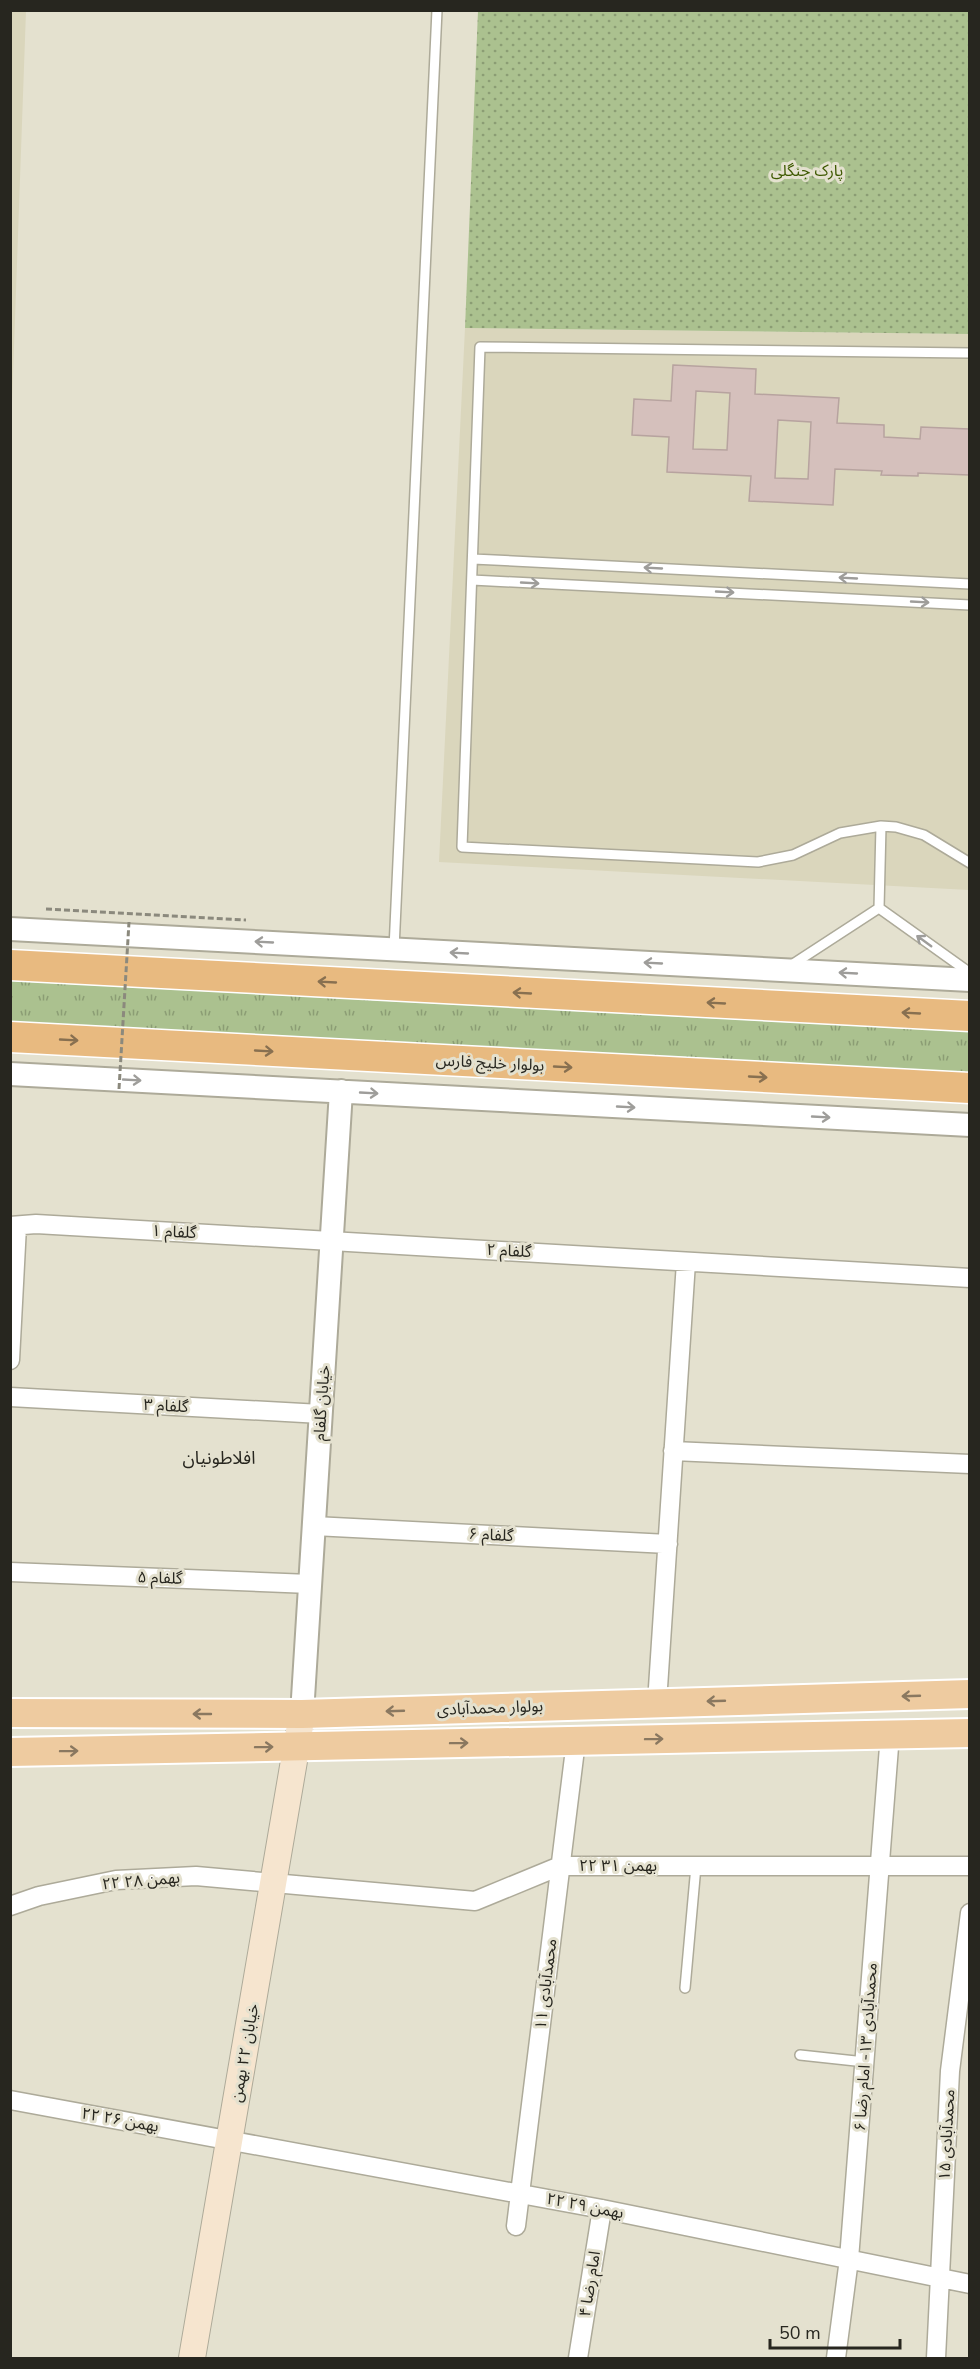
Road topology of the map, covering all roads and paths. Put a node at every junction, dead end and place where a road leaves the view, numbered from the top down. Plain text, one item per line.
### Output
1 (437, 10) edge
2 (969, 353) edge
3 (473, 559) junction
4 (472, 580) junction
5 (969, 584) edge
6 (969, 605) edge
7 (881, 826) junction
8 (969, 863) edge
9 (879, 908) junction
10 (129, 922) dead end
11 (10, 929) edge
12 (394, 949) junction
13 (10, 965) edge
14 (783, 970) junction
15 (969, 973) edge
16 (969, 980) edge
17 (969, 1016) edge
18 (10, 1037) edge
19 (10, 1074) edge
20 (969, 1088) edge
21 (119, 1089) dead end
22 (341, 1091) junction
23 (969, 1125) edge
24 (14, 1226) edge
25 (332, 1241) junction
26 (686, 1262) junction
27 (969, 1278) edge
28 (10, 1360) edge
29 (10, 1397) edge
30 (321, 1414) junction
31 (674, 1451) junction
32 (969, 1464) edge
33 (314, 1526) junction
34 (668, 1544) junction
35 (10, 1572) edge
36 (310, 1584) junction
37 (969, 1694) edge
38 (657, 1703) junction
39 (10, 1713) edge
40 (302, 1714) junction
41 (969, 1733) edge
42 (890, 1734) junction
43 (576, 1741) junction
44 (298, 1747) junction
45 (10, 1752) edge
46 (560, 1866) junction
47 (696, 1866) junction
48 (880, 1866) junction
49 (969, 1866) edge
50 (274, 1884) junction
51 (10, 1906) edge
52 (969, 1913) edge
53 (686, 1988) dead end
54 (800, 2055) dead end
55 (865, 2062) junction
56 (10, 2100) edge
57 (230, 2140) junction
58 (520, 2194) junction
59 (602, 2209) junction
60 (516, 2226) dead end
61 (849, 2259) junction
62 (940, 2278) junction
63 (969, 2284) edge
64 (192, 2358) edge
65 (578, 2358) edge
66 (836, 2358) edge
67 (936, 2358) edge

1 - 12 lane
2 - 3 lane
3 - 4 lane
5 -> 3 lane
4 -> 6 lane
4 - 7 lane
7 - 8 lane
7 - 9 lane
9 - 14 lane
15 -> 9 lane
10 - 21 path, bridge
12 -> 11 street
14 -> 12 street
17 -> 13 highway
16 -> 14 street
18 -> 20 highway, بولوار خلیج فارس
19 -> 22 street
22 -> 23 street
22 - 25 street, خیابان گلفام
24 - 25 street, گلفام ۱
24 - 28 street
25 - 26 street, گلفام ۲
25 - 30 street, خیابان گلفام
26 - 27 street, گلفام ۲
26 - 31 street
29 - 30 street, گلفام ۳
30 - 33 street, خیابان گلفام
31 - 32 street
31 - 34 street
33 - 34 street, گلفام ۶
33 - 36 street, خیابان گلفام
34 - 38 street
35 - 36 street, گلفام ۵
36 - 40 street, خیابان گلفام
37 -> 38 main road, بولوار محمدآبادی
38 -> 40 main road, بولوار محمدآبادی
40 -> 39 main road, بولوار محمدآبادی
40 - 44 main road, خیابان ۲۲ بهمن
41 - 42 main road, بولوار محمدآبادی
43 -> 42 main road, بولوار محمدآبادی
42 - 48 street, محمدآبادی ۱۳- امام رضا ۶
44 -> 43 main road, بولوار محمدآبادی
43 - 46 street, محمدآبادی ۱۱
45 -> 44 main road, بولوار محمدآبادی
44 - 50 main road, خیابان ۲۲ بهمن
46 - 47 street, ۲۲ بهمن ۳۱
46 - 50 street, ۲۲ بهمن ۳۱
46 - 58 street, محمدآبادی ۱۱
47 - 48 street, ۲۲ بهمن ۳۱
47 - 53 lane
48 - 49 street, ۲۲ بهمن ۳۱
48 - 55 street, محمدآبادی ۱۳- امام رضا ۶
50 - 51 street, ۲۲ بهمن ۲۸
50 - 57 main road, خیابان ۲۲ بهمن
52 - 62 street, محمدآبادی ۱۵
54 - 55 lane
55 - 61 street, محمدآبادی ۱۳- امام رضا ۶
56 - 57 street, ۲۲ بهمن ۲۶
57 - 58 street, ۲۲ بهمن ۲۹
57 - 64 main road, خیابان ۲۲ بهمن
58 - 59 street, ۲۲ بهمن ۲۹
58 - 60 street, محمدآبادی ۱۱
59 - 61 street, ۲۲ بهمن ۲۹
59 - 65 street, امام رضا ۴
61 - 62 street, ۲۲ بهمن ۲۹
61 - 66 street, محمدآبادی ۱۳- امام رضا ۶
62 - 63 street, ۲۲ بهمن ۲۹
62 - 67 street, محمدآبادی ۱۵

